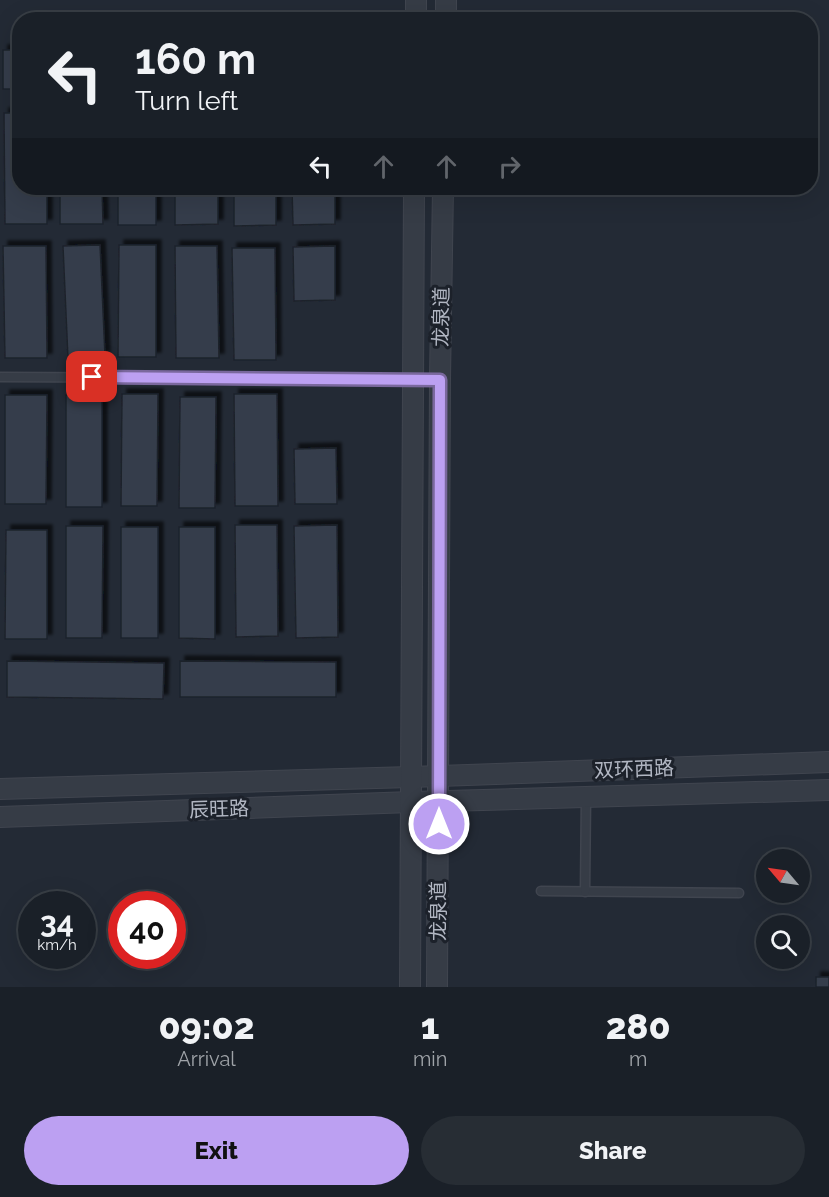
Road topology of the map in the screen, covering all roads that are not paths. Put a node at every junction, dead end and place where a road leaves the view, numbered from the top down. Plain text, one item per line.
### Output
1 (414, 195) edge
2 (443, 195) edge
3 (0, 377) edge
4 (413, 379) junction
5 (440, 380) junction
6 (829, 762) edge
7 (439, 776) junction
8 (411, 777) junction
9 (0, 789) edge
10 (829, 790) edge
11 (586, 797) junction
12 (439, 801) junction
13 (411, 802) junction
14 (0, 817) edge
15 (541, 891) dead end
16 (585, 892) junction
17 (739, 893) dead end
18 (410, 987) edge
19 (438, 987) edge

1 - 4 street, 龙泉道
2 - 5 street, 龙泉道
3 - 4 lane
4 - 5 lane
4 - 8 street, 龙泉道
5 - 7 street, 龙泉道
6 - 7 street, 双环西路
7 - 8 street, 辰旺路
7 - 12 street, 龙泉道
8 - 9 street, 辰旺路
8 - 13 street, 龙泉道
10 - 11 street, 双环西路
11 - 12 street, 双环西路
11 - 16 lane
12 - 13 street, 辰旺路
12 - 19 street, 龙泉道
13 - 14 street, 辰旺路
13 - 18 street, 龙泉道
15 - 16 lane
16 - 17 lane

